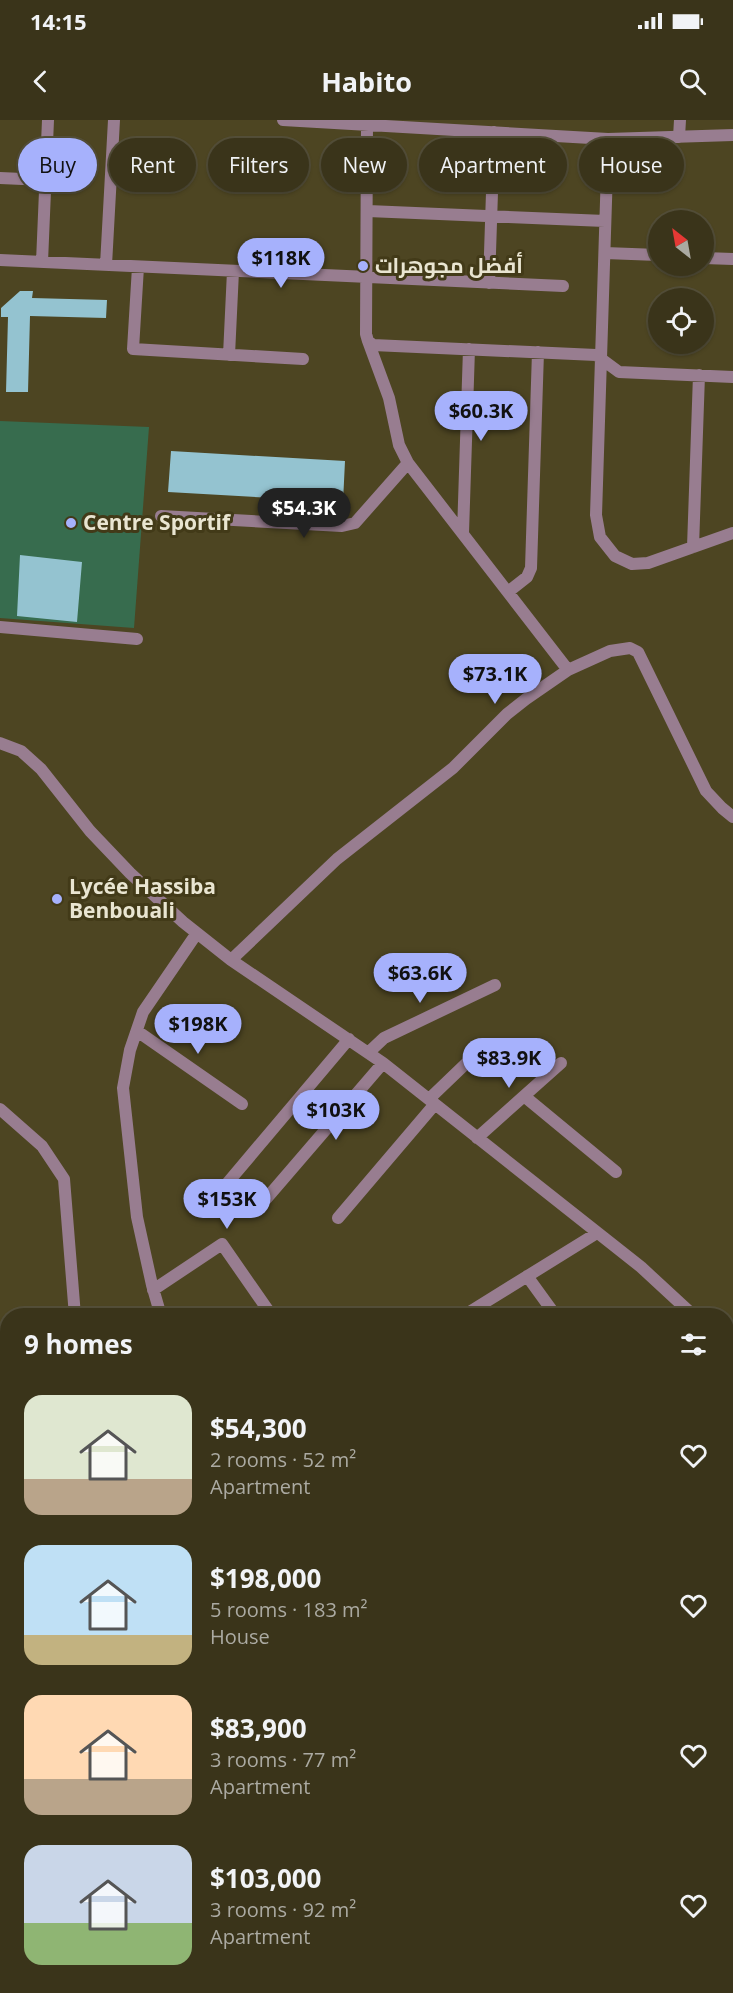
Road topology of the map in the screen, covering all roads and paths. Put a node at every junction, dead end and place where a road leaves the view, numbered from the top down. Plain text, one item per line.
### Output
1 (48, 120) edge
2 (114, 120) edge
3 (283, 120) edge
4 (680, 120) edge
5 (368, 122) edge
6 (494, 132) junction
7 (733, 135) edge
8 (679, 137) junction
9 (47, 138) edge
10 (592, 138) edge
11 (644, 138) edge
12 (0, 178) edge
13 (18, 179) edge
14 (45, 192) edge
15 (606, 192) edge
16 (368, 211) junction
17 (492, 216) junction
18 (605, 221) junction
19 (605, 253) junction
20 (648, 255) edge
21 (714, 258) edge
22 (733, 259) edge
23 (0, 260) edge
24 (42, 262) junction
25 (106, 265) junction
26 (138, 267) junction
27 (233, 271) junction
28 (366, 278) junction
29 (489, 283) junction
30 (563, 286) dead end
31 (368, 341) junction
32 (469, 349) junction
33 (538, 352) junction
34 (229, 354) junction
35 (602, 358) junction
36 (303, 359) dead end
37 (699, 375) junction
38 (733, 376) edge
39 (408, 463) junction
40 (160, 516) dead end
41 (463, 533) junction
42 (733, 533) edge
43 (693, 547) junction
44 (508, 592) junction
45 (0, 627) edge
46 (136, 639) dead end
47 (568, 670) junction
48 (0, 743) edge
49 (733, 817) edge
50 (197, 933) junction
51 (231, 960) junction
52 (495, 984) dead end
53 (137, 1031) junction
54 (349, 1039) junction
55 (479, 1051) dead end
56 (368, 1053) junction
57 (383, 1063) junction
58 (561, 1063) dead end
59 (524, 1096) junction
60 (432, 1102) junction
61 (242, 1104) dead end
62 (0, 1109) edge
63 (477, 1138) junction
64 (616, 1172) dead end
65 (224, 1187) dead end
66 (266, 1199) dead end
67 (338, 1218) dead end
68 (597, 1233) junction
69 (527, 1276) junction
70 (153, 1290) junction
71 (74, 1308) edge
72 (159, 1308) edge
73 (266, 1308) edge
74 (475, 1308) edge
75 (550, 1308) edge
76 (685, 1308) edge

1 - 9 street
2 - 25 street
3 - 5 street
4 - 8 street
5 - 6 street
5 - 16 street
6 - 10 street
6 - 17 street
7 - 8 street
8 - 11 street
12 - 13 street
14 - 24 street
15 - 18 street
16 - 17 street
16 - 28 street
17 - 18 street
17 - 29 street
18 - 19 street
19 - 20 street
19 - 35 street
21 - 22 street
23 - 24 street
24 - 25 street
25 - 26 street
26 - 27 street
26 - 34 street
27 - 28 street
27 - 34 street
28 - 29 street
28 - 31 street
29 - 30 street
31 - 32 street
31 - 39 street
32 - 33 street
32 - 41 street
33 - 35 street
33 - 44 street
34 - 36 street
35 - 37 street
35 - 43 street
37 - 38 street
37 - 43 street
39 - 40 street
39 - 41 street
41 - 44 street
42 - 43 street
44 - 47 street
45 - 46 street
47 - 49 street
47 - 51 street
48 - 50 street
50 - 51 street
50 - 53 street
51 - 54 street
52 - 56 street
53 - 61 street
53 - 70 street
54 - 56 street
54 - 65 street
55 - 60 street
56 - 57 street
57 - 60 street
57 - 66 street
58 - 59 street
59 - 63 street
59 - 64 street
60 - 63 street
60 - 67 street
62 - 71 street
63 - 68 street
68 - 69 street
68 - 76 street
69 - 74 street
69 - 75 street
70 - 72 street
70 - 73 street

